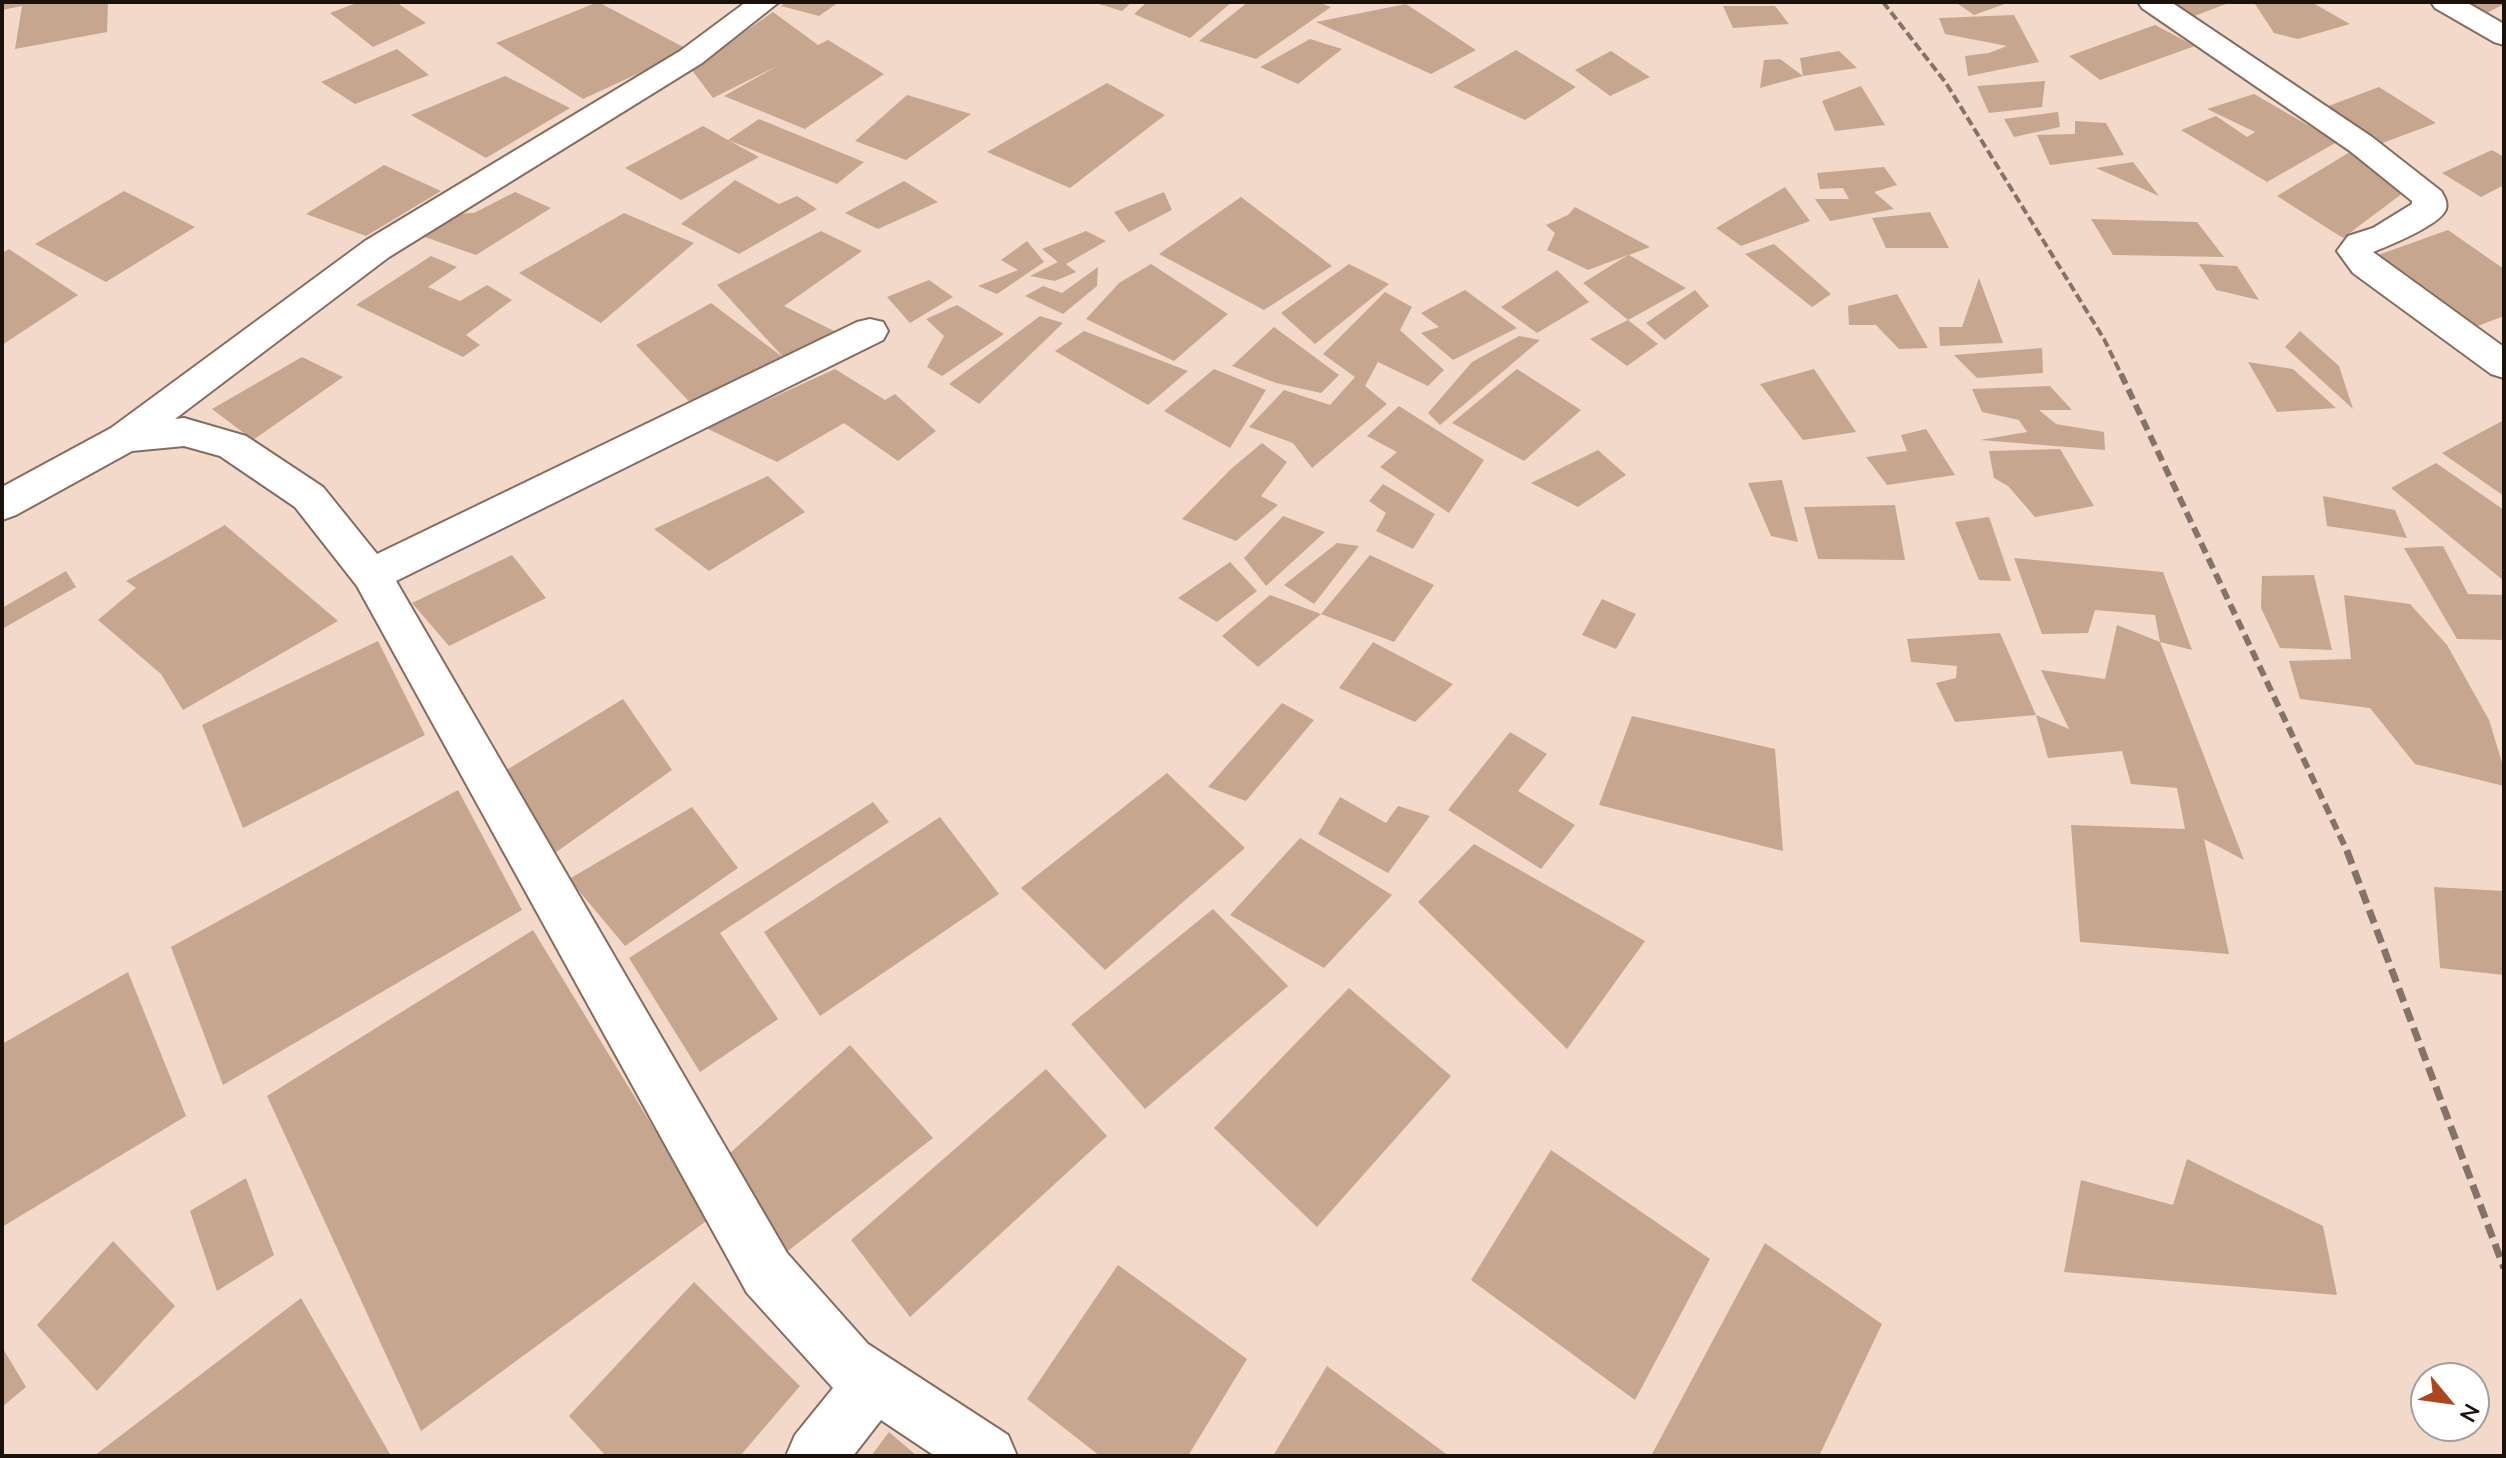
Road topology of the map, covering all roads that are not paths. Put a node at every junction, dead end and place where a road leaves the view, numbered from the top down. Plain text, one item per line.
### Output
1 (765, 2) edge
2 (2152, 2) edge
3 (2445, 2) edge
4 (2504, 36) edge
5 (870, 331) dead end
6 (2504, 365) edge
7 (124, 438) junction
8 (2, 505) edge
9 (371, 575) junction
10 (875, 1382) junction
11 (816, 1456) edge
12 (987, 1456) edge

1 - 7 street
2 - 6 street
3 - 4 street
5 - 9 street
7 - 8 street
7 - 9 street
9 - 10 street
10 - 11 street
10 - 12 street

